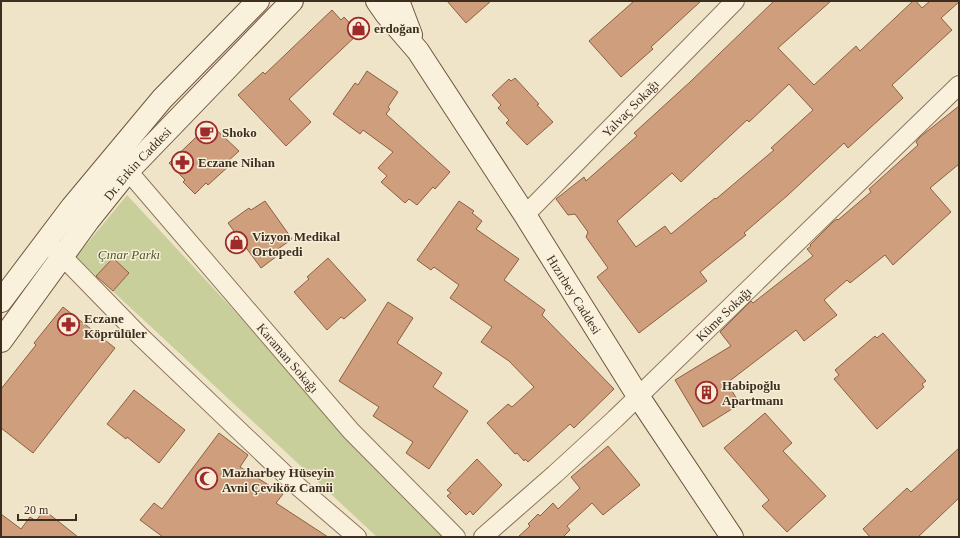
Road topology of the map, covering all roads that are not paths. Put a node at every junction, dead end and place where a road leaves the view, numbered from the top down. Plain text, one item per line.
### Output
1 (258, 1) edge
2 (292, 1) edge
3 (735, 1) edge
4 (387, 5) edge
5 (959, 85) edge
6 (128, 171) junction
7 (525, 215) junction
8 (45, 242) junction
9 (63, 257) junction
10 (1, 301) edge
11 (1, 341) edge
12 (638, 396) junction
13 (357, 537) edge
14 (456, 537) edge
15 (483, 537) edge
16 (732, 537) edge

1 - 8 street, Dr. Erkin Caddesi
2 - 6 street, Dr. Erkin Caddesi
3 - 7 street, Yalvaç Sokağı
4 - 7 street, Hızırbey Caddesi
5 - 12 street, Küme Sokağı
6 - 9 street, Dr. Erkin Caddesi
6 - 14 street, Karaman Sokağı
7 - 12 street, Hızırbey Caddesi
8 - 9 street
8 - 10 street, Dr. Erkin Caddesi
9 - 11 street, Dr. Erkin Caddesi
9 - 13 street
12 - 15 street, Küme Sokağı
12 - 16 street, Hızırbey Caddesi

